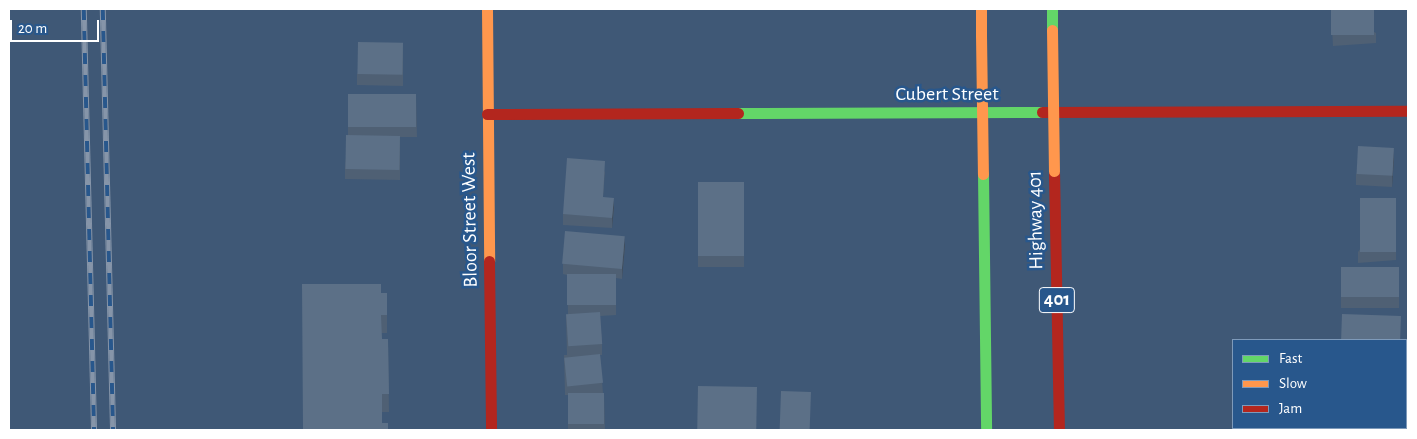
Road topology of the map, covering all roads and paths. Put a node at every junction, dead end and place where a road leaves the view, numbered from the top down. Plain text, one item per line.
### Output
1 (487, 9) edge
2 (981, 9) edge
3 (1052, 9) edge
4 (1408, 111) edge
5 (487, 114) junction
6 (491, 430) edge
7 (986, 430) edge
8 (1059, 430) edge

1 - 5 main road, Bloor Street West
2 - 7 main road, bridge
3 - 8 main road, Highway 401 / 401, bridge
4 - 5 main road, Cubert Street
5 - 6 main road, Bloor Street West

